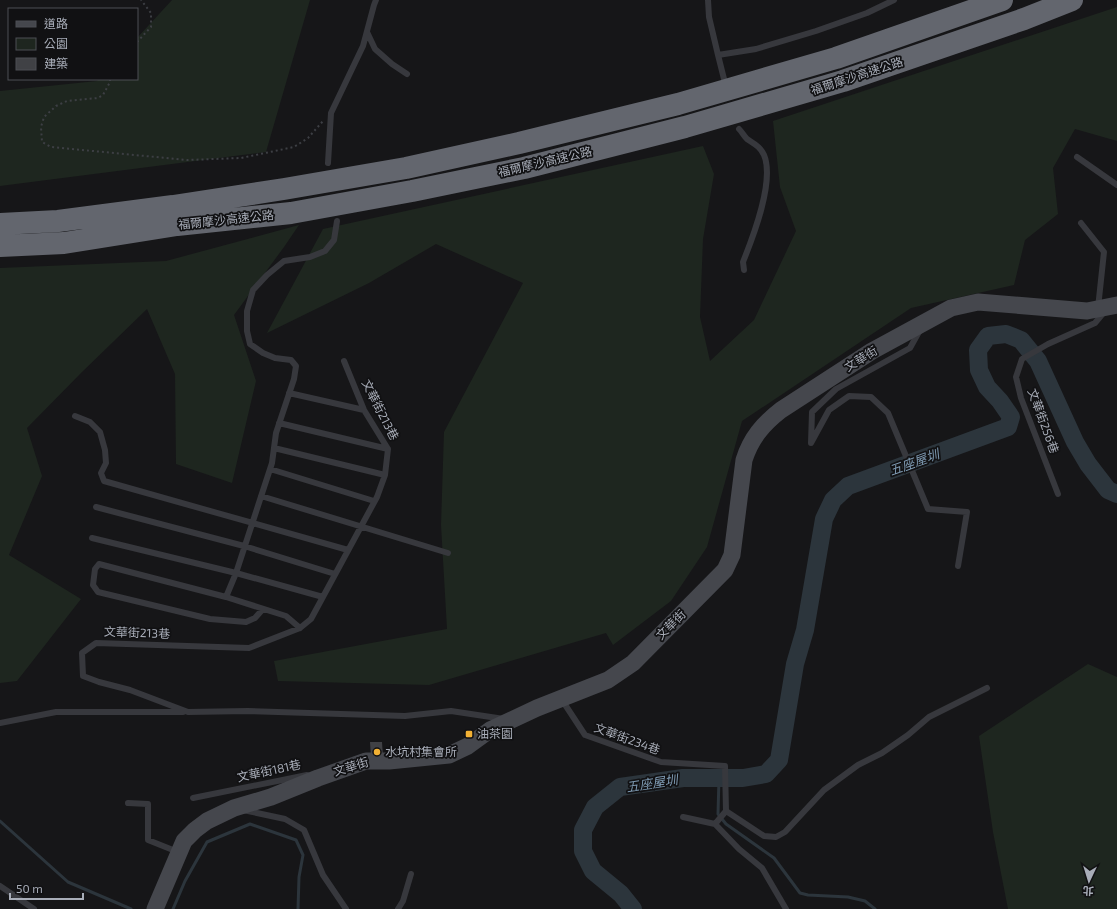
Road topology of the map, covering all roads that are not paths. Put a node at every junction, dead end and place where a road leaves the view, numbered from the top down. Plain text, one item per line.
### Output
1 (376, 0) edge
2 (708, 0) edge
3 (894, 0) edge
4 (1002, 0) edge
5 (1072, 0) edge
6 (367, 32) junction
7 (718, 55) junction
8 (408, 74) dead end
9 (724, 79) dead end
10 (739, 129) dead end
11 (1077, 158) dead end
12 (328, 163) dead end
13 (1117, 185) edge
14 (337, 221) dead end
15 (1081, 223) dead end
16 (0, 224) edge
17 (0, 246) edge
18 (744, 270) dead end
19 (1108, 308) edge
20 (925, 322) junction
21 (344, 361) dead end
22 (289, 393) junction
23 (364, 410) junction
24 (75, 416) dead end
25 (279, 423) junction
26 (274, 448) junction
27 (388, 449) junction
28 (270, 469) junction
29 (385, 475) junction
30 (1058, 494) dead end
31 (261, 496) junction
32 (374, 501) junction
33 (96, 507) dead end
34 (252, 523) junction
35 (361, 526) junction
36 (92, 538) dead end
37 (244, 546) junction
38 (348, 550) junction
39 (448, 553) dead end
40 (958, 566) dead end
41 (236, 573) junction
42 (335, 574) junction
43 (226, 597) junction
44 (323, 597) junction
45 (263, 609) junction
46 (300, 628) junction
47 (987, 688) dead end
48 (560, 698) junction
49 (188, 712) junction
50 (512, 720) junction
51 (0, 723) edge
52 (349, 766) junction
53 (193, 798) dead end
54 (128, 803) dead end
55 (234, 808) junction
56 (726, 811) junction
57 (683, 817) dead end
58 (717, 822) junction
59 (179, 853) junction
60 (411, 874) dead end
61 (0, 886) edge
62 (34, 909) edge
63 (154, 909) edge
64 (346, 909) edge
65 (398, 909) edge
66 (786, 909) edge

1 - 6 lane
2 - 7 lane
3 - 7 lane
4 - 16 highway, 福爾摩沙高速公路
5 - 17 highway, 福爾摩沙高速公路
6 - 8 lane
6 - 12 lane
7 - 9 lane
10 - 18 lane
11 - 13 lane
14 - 22 lane
15 - 19 lane
19 - 20 street, 文華街
19 - 30 lane, 文華街256巷
20 - 40 lane
20 - 48 street, 文華街
21 - 23 lane, 文華街213巷
22 - 23 lane
22 - 25 lane
23 - 27 lane, 文華街213巷
24 - 34 lane
25 - 26 lane
25 - 27 lane
26 - 28 lane
26 - 29 lane
27 - 29 lane, 文華街213巷
28 - 31 lane
28 - 32 lane
29 - 32 lane, 文華街213巷
31 - 34 lane
31 - 35 lane
32 - 35 lane, 文華街213巷
33 - 37 lane
34 - 37 lane
34 - 38 lane
35 - 38 lane, 文華街213巷
35 - 39 lane
36 - 41 lane
37 - 41 lane
37 - 42 lane
38 - 42 lane, 文華街213巷
41 - 43 lane
41 - 44 lane
42 - 44 lane, 文華街213巷
43 - 45 lane
43 - 45 lane
44 - 46 lane, 文華街213巷
45 - 46 lane
46 - 49 lane, 文華街213巷
47 - 56 lane
48 - 50 street, 文華街
48 - 56 lane, 文華街234巷
49 - 50 lane, 文華街213巷
49 - 51 lane
50 - 52 street, 文華街
52 - 53 lane, 文華街181巷
52 - 55 street, 文華街
54 - 59 lane
55 - 59 street, 文華街
55 - 64 lane
56 - 58 lane
57 - 58 lane
58 - 66 lane
59 - 63 street, 文華街
60 - 65 lane
61 - 62 lane

